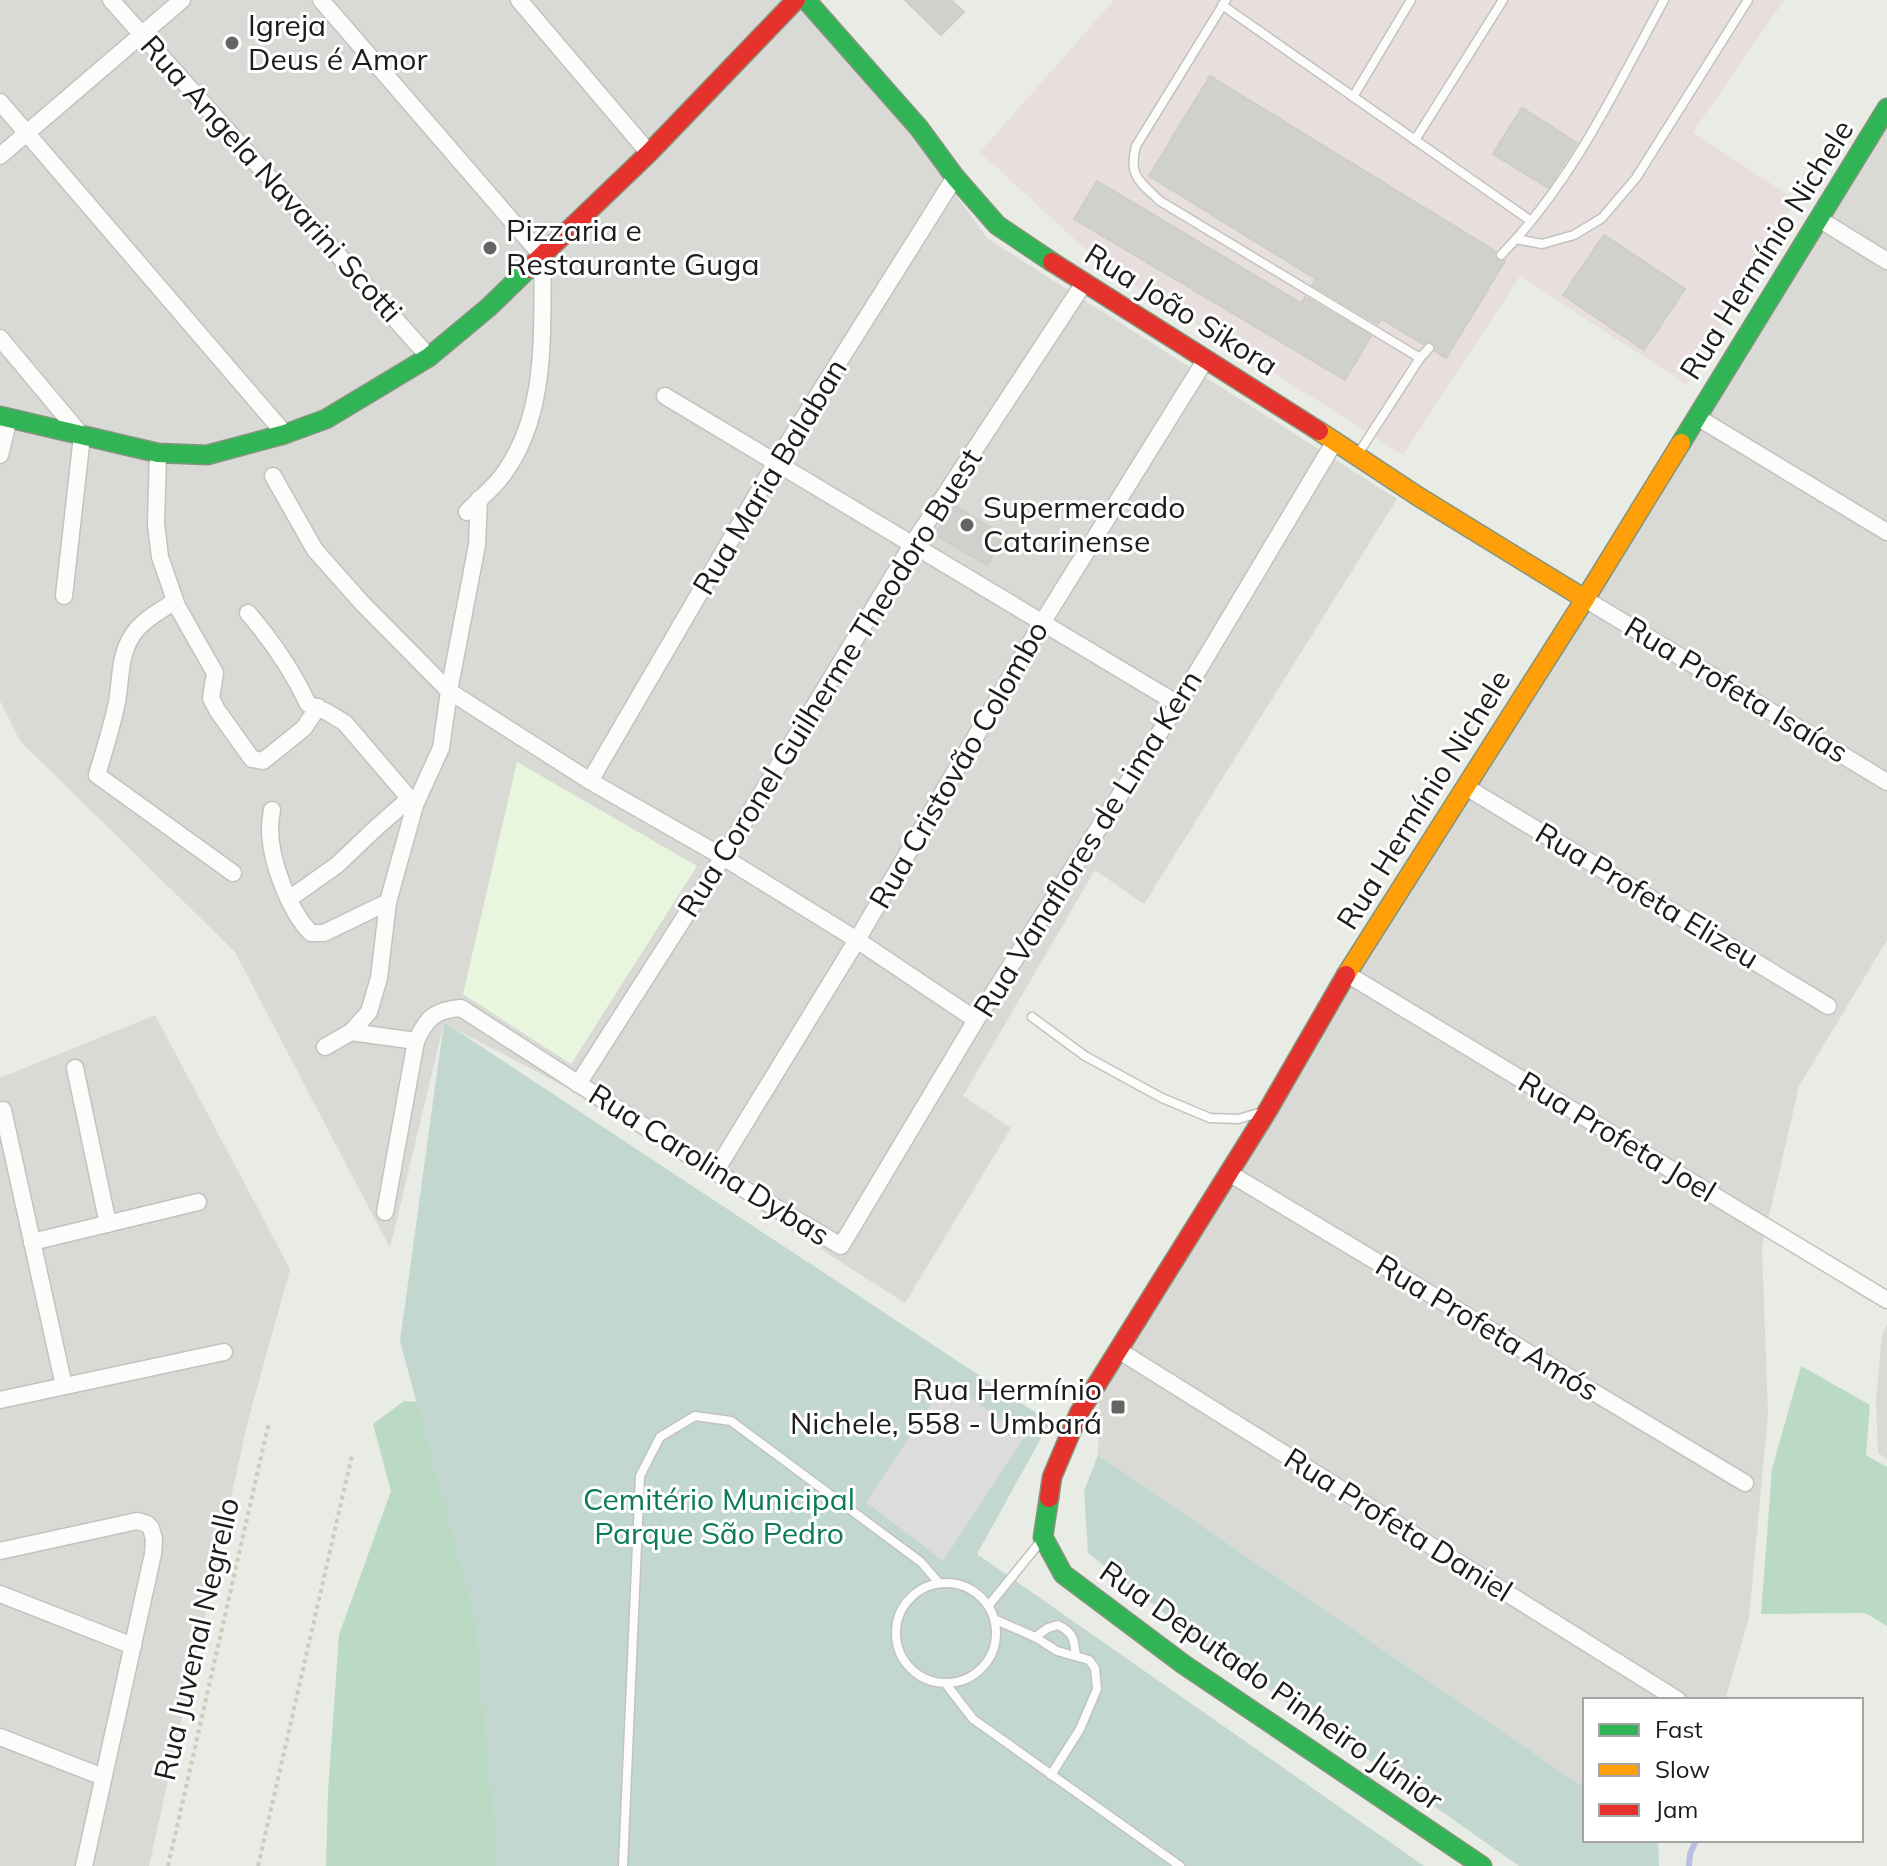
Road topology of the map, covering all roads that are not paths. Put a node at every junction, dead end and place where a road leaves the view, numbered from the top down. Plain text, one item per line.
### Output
1 (111, 0) edge
2 (182, 0) edge
3 (321, 0) edge
4 (519, 0) edge
5 (796, 0) edge
6 (806, 0) edge
7 (1411, 0) edge
8 (1503, 0) edge
9 (1664, 0) edge
10 (1748, 0) edge
11 (1224, 3) edge
12 (142, 34) junction
13 (1353, 97) junction
14 (0, 102) edge
15 (1887, 108) edge
16 (27, 133) junction
17 (1415, 140) junction
18 (649, 153) junction
19 (0, 156) edge
20 (955, 177) junction
21 (1819, 219) junction
22 (1531, 221) junction
23 (1516, 239) junction
24 (1501, 255) dead end
25 (543, 257) junction
26 (1887, 261) edge
27 (1084, 283) junction
28 (0, 338) edge
29 (1429, 348) dead end
30 (429, 357) junction
31 (1420, 358) junction
32 (1206, 359) junction
33 (665, 396) dead end
34 (5, 417) edge
35 (1697, 417) junction
36 (285, 434) junction
37 (82, 436) junction
38 (1335, 441) junction
39 (158, 453) junction
40 (0, 455) edge
41 (1358, 455) junction
42 (776, 462) junction
43 (273, 476) dead end
44 (479, 499) junction
45 (467, 512) dead end
46 (1887, 532) edge
47 (912, 545) junction
48 (64, 596) dead end
49 (1585, 599) junction
50 (175, 601) junction
51 (248, 613) dead end
52 (1042, 623) junction
53 (449, 691) junction
54 (1178, 704) junction
55 (318, 707) junction
56 (590, 781) junction
57 (1887, 782) edge
58 (1466, 787) junction
59 (412, 802) junction
60 (272, 810) dead end
61 (723, 857) junction
62 (233, 873) dead end
63 (289, 899) junction
64 (388, 902) junction
65 (857, 940) junction
66 (1347, 974) junction
67 (1828, 1006) dead end
68 (1032, 1017) dead end
69 (976, 1020) junction
70 (351, 1032) junction
71 (416, 1041) junction
72 (325, 1047) dead end
73 (75, 1068) dead end
74 (578, 1084) junction
75 (3, 1110) dead end
76 (1268, 1110) junction
77 (715, 1172) junction
78 (1229, 1173) junction
79 (198, 1202) dead end
80 (385, 1212) dead end
81 (108, 1224) junction
82 (32, 1242) junction
83 (841, 1246) joint
84 (1887, 1300) edge
85 (1118, 1350) junction
86 (224, 1352) dead end
87 (64, 1386) junction
88 (0, 1400) edge
89 (1745, 1483) dead end
90 (1043, 1537) junction
91 (0, 1551) edge
92 (939, 1583) junction
93 (0, 1594) edge
94 (989, 1605) junction
95 (996, 1620) junction
96 (1035, 1637) junction
97 (133, 1646) junction
98 (1076, 1656) junction
99 (946, 1684) junction
100 (1675, 1698) edge
101 (0, 1737) edge
102 (1051, 1775) junction
103 (103, 1777) junction
104 (84, 1866) edge
105 (623, 1866) edge
106 (1180, 1866) edge
107 (1482, 1866) edge

1 - 12 street, Rua Angela Navarini Scotti
2 - 12 street
3 - 25 street
4 - 18 street
5 - 18 street
6 - 20 street, Rua João Sikora
7 - 13 lane
8 - 17 lane
9 - 22 lane
10 - 23 lane
11 - 13 lane
11 - 31 lane
12 - 16 street
12 - 30 street, Rua Angela Navarini Scotti
13 - 17 lane
14 - 16 street
15 - 21 street, Rua Hermínio Nichele
16 - 19 street
16 - 36 street
17 - 22 lane
18 - 25 street
20 - 27 street, Rua João Sikora
20 - 42 street, Rua Maria Balaban
21 - 26 street
21 - 35 street, Rua Hermínio Nichele
22 - 23 lane
23 - 24 lane
25 - 30 street
25 - 44 street
27 - 32 street, Rua João Sikora
27 - 47 street, Rua Coronel Guilherme Theodoro Buest
28 - 37 street
29 - 31 lane
30 - 36 street
31 - 41 lane
32 - 38 street, Rua João Sikora
32 - 52 street, Rua Cristovão Colombo
33 - 42 street
34 - 37 street
34 - 40 street
35 - 46 street
35 - 49 street, Rua Hermínio Nichele
36 - 39 street
37 - 39 street
37 - 48 street
38 - 41 street, Rua João Sikora
38 - 54 street, Rua Vanaflores de Lima Kern
39 - 50 street
41 - 49 street, Rua João Sikora
42 - 47 street
42 - 56 street, Rua Maria Balaban
43 - 53 street
44 - 45 street
44 - 53 street
47 - 52 street
47 - 61 street, Rua Coronel Guilherme Theodoro Buest
49 - 57 street, Rua Profeta Isaías
49 - 58 street, Rua Hermínio Nichele
50 - 55 street
50 - 62 street
51 - 55 street
52 - 54 street
52 - 65 street, Rua Cristovão Colombo
53 - 56 street
53 - 59 street
54 - 69 street, Rua Vanaflores de Lima Kern
55 - 59 street
56 - 61 street
58 - 66 street, Rua Hermínio Nichele
58 - 67 street, Rua Profeta Elizeu
59 - 63 street
59 - 64 street
60 - 63 street
61 - 65 street
61 - 74 street, Rua Coronel Guilherme Theodoro Buest
63 - 64 street
64 - 70 street
65 - 69 street
65 - 77 street, Rua Cristovão Colombo
66 - 76 street, Rua Hermínio Nichele
66 - 84 street, Rua Profeta Joel
68 - 76 lane
69 - 83 street, Rua Vanaflores de Lima Kern
70 - 71 street
70 - 72 street
71 - 74 street, Rua Carolina Dybas
71 - 80 street
73 - 81 street
74 - 77 street, Rua Carolina Dybas
75 - 82 street
76 - 78 street, Rua Hermínio Nichele
77 - 83 street, Rua Carolina Dybas
78 - 85 street, Rua Hermínio Nichele
78 - 89 street, Rua Profeta Amós
79 - 81 street
81 - 82 street
82 - 87 street
85 - 90 street, Rua Hermínio Nichele
85 - 100 street, Rua Profeta Daniel
86 - 87 street
87 - 88 street
90 - 94 lane
90 - 107 street, Rua Deputado Pinheiro Júnior
91 - 97 street
92 - 94 lane
92 - 99 lane
92 - 105 lane
93 - 97 street
94 - 95 lane
95 - 96 lane
95 - 99 lane
96 - 98 lane
96 - 98 lane
97 - 103 street
98 - 102 lane
99 - 102 lane
101 - 103 street
102 - 106 lane
103 - 104 street

